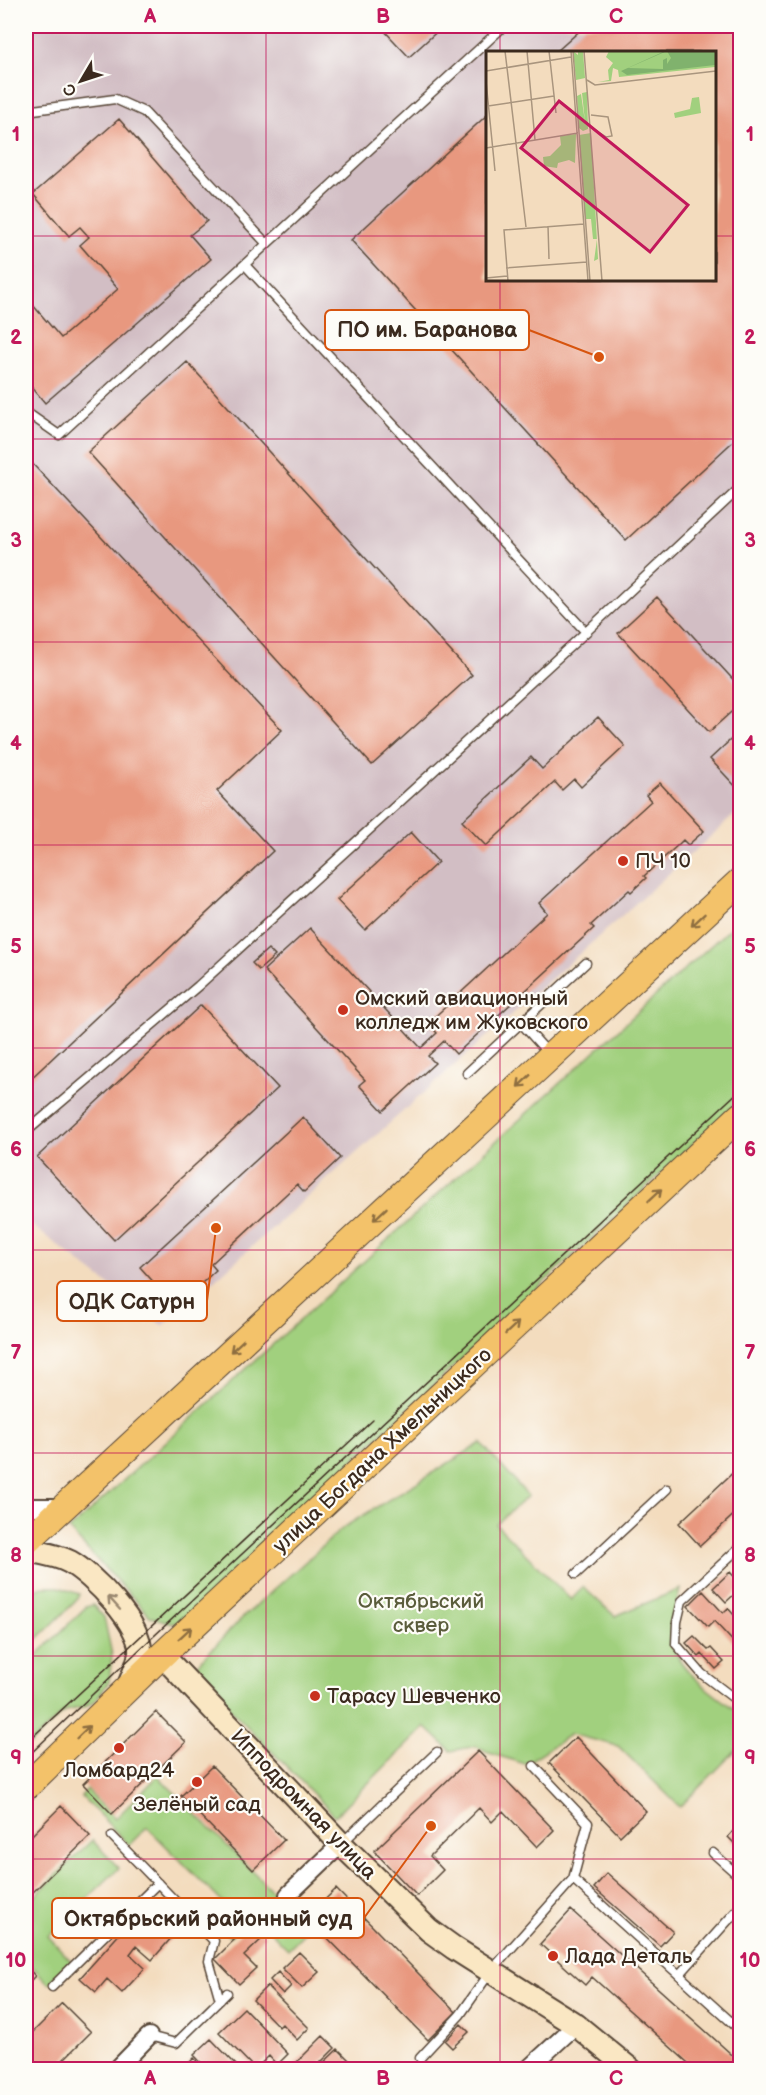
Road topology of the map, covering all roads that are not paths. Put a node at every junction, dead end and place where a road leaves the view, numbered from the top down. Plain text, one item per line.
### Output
1 (504, 26) edge
2 (27, 109) edge
3 (267, 244) junction
4 (244, 265) junction
5 (26, 412) edge
6 (741, 488) edge
7 (586, 632) junction
8 (741, 881) edge
9 (586, 963) dead end
10 (521, 1023) junction
11 (551, 1056) junction
12 (468, 1073) dead end
13 (741, 1116) edge
14 (26, 1132) edge
15 (667, 1489) dead end
16 (26, 1507) edge
17 (63, 1507) junction
18 (26, 1542) edge
19 (741, 1547) edge
20 (26, 1550) edge
21 (576, 1574) dead end
22 (162, 1655) junction
23 (128, 1688) junction
24 (741, 1704) edge
25 (437, 1752) dead end
26 (534, 1766) dead end
27 (26, 1787) edge
28 (112, 1836) dead end
29 (341, 1844) junction
30 (713, 1853) dead end
31 (741, 1877) edge
32 (573, 1879) junction
33 (158, 1883) junction
34 (288, 1895) dead end
35 (741, 1907) edge
36 (491, 1971) junction
37 (680, 1975) junction
38 (52, 1987) dead end
39 (227, 1993) dead end
40 (220, 2000) junction
41 (576, 2025) junction
42 (741, 2030) edge
43 (149, 2036) joint
44 (420, 2058) dead end
45 (116, 2070) edge
46 (527, 2070) edge
47 (631, 2070) edge

1 - 3 lane
2 - 3 lane
3 - 4 lane
4 - 5 lane
4 - 7 lane
6 - 7 lane
7 - 14 lane
8 -> 11 main road
9 - 10 lane
10 - 11 lane
10 - 12 lane
11 -> 17 main road
22 -> 13 main road, улица Богдана Хмельницкого
15 - 21 lane
16 - 17 street
17 - 18 main road
19 - 24 lane
23 -> 20 main road
22 - 23 main road, улица Богдана Хмельницкого
22 - 29 main road, Ипподромная улица
27 -> 23 main road, улица Богдана Хмельницкого
25 - 29 lane
26 - 32 lane
28 - 33 lane
29 - 34 street
29 - 36 main road, Ипподромная улица
30 - 31 lane
32 - 36 lane
32 - 37 lane
33 - 38 lane
33 - 40 lane
35 - 37 lane
36 - 41 main road, Ипподромная улица
36 - 44 lane
37 - 42 lane
39 - 40 lane
40 - 43 lane
41 - 46 street
41 - 47 main road, Ипподромная улица
43 - 45 street

